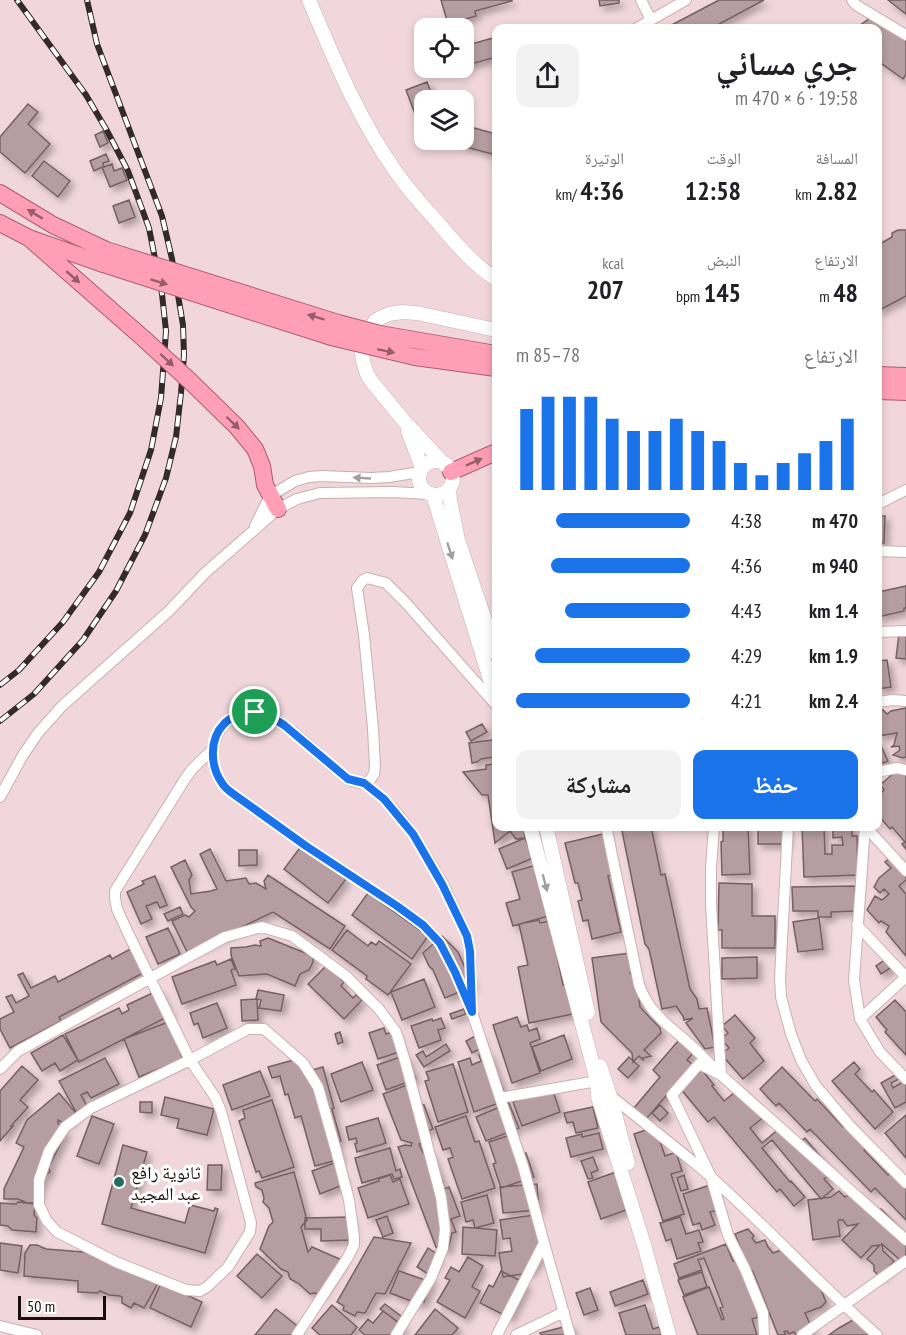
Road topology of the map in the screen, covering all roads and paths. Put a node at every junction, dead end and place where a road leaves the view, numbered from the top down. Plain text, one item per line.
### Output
1 (309, 0) edge
2 (641, 0) edge
3 (686, 0) edge
4 (852, 0) edge
5 (651, 20) junction
6 (644, 24) edge
7 (906, 35) edge
8 (0, 193) edge
9 (0, 223) edge
10 (29, 238) junction
11 (105, 257) junction
12 (492, 276) edge
13 (492, 329) edge
14 (492, 353) edge
15 (492, 367) edge
16 (882, 375) edge
17 (906, 376) edge
18 (882, 391) edge
19 (906, 392) edge
20 (404, 421) junction
21 (492, 454) edge
22 (421, 470) junction
23 (448, 475) junction
24 (906, 490) edge
25 (430, 494) junction
26 (882, 502) edge
27 (274, 503) junction
28 (882, 551) edge
29 (906, 552) edge
30 (906, 631) edge
31 (882, 632) edge
32 (492, 641) edge
33 (492, 687) edge
34 (492, 700) edge
35 (882, 701) edge
36 (906, 701) edge
37 (213, 749) junction
38 (906, 770) edge
39 (882, 771) edge
40 (364, 783) junction
41 (0, 797) edge
42 (531, 831) edge
43 (547, 831) edge
44 (607, 831) edge
45 (714, 831) edge
46 (788, 831) edge
47 (865, 831) edge
48 (870, 831) edge
49 (906, 871) edge
50 (857, 925) junction
51 (906, 977) edge
52 (150, 978) junction
53 (472, 1012) junction
54 (860, 1019) junction
55 (190, 1060) junction
56 (0, 1069) edge
57 (721, 1075) junction
58 (906, 1079) edge
59 (597, 1081) junction
60 (611, 1096) junction
61 (500, 1098) junction
62 (711, 1177) junction
63 (906, 1183) edge
64 (906, 1240) edge
65 (544, 1243) junction
66 (906, 1261) edge
67 (844, 1306) junction
68 (564, 1312) junction
69 (0, 1326) edge
70 (37, 1335) edge
71 (297, 1335) edge
72 (396, 1335) edge
73 (497, 1335) edge
74 (516, 1335) edge
75 (570, 1335) edge
76 (669, 1335) edge
77 (678, 1335) edge
78 (764, 1335) edge
79 (802, 1335) edge
80 (877, 1335) edge

1 - 12 street
2 - 5 street
3 - 5 street
4 - 7 street
5 - 6 street
11 -> 8 highway
9 - 10 highway
10 - 11 highway
10 -> 27 highway, bridge
14 -> 11 highway, bridge
11 -> 15 highway, bridge
13 - 20 street
16 - 17 highway
18 - 19 highway
20 - 22 street
20 - 23 street
23 -> 21 highway
22 - 23 street
22 - 25 street
22 -> 27 street
23 - 25 street
23 - 32 street
24 - 26 street
25 - 27 street
25 -> 33 street
27 - 41 street
28 - 29 street
30 - 31 street
34 - 40 street
35 - 36 street
37 - 40 street
37 - 52 street
37 - 53 street
38 - 39 street
40 - 53 street
42 -> 59 street
43 - 60 street
44 - 57 street
45 - 57 street
46 - 63 street
47 - 50 street
48 - 49 street
50 - 51 street
50 - 54 street
51 - 54 street
52 - 55 street
52 - 56 street
52 - 72 street
53 - 61 street
54 - 58 street
55 - 55 street
55 - 71 street
57 - 62 street
57 - 64 street
59 - 61 street
59 - 76 street
60 - 62 street
60 - 77 street
61 - 65 street
62 - 67 street
62 - 78 street
65 - 68 street
65 - 73 street
66 - 67 street
67 - 79 street
67 - 80 street
68 - 74 street
68 - 75 street
69 - 70 street

